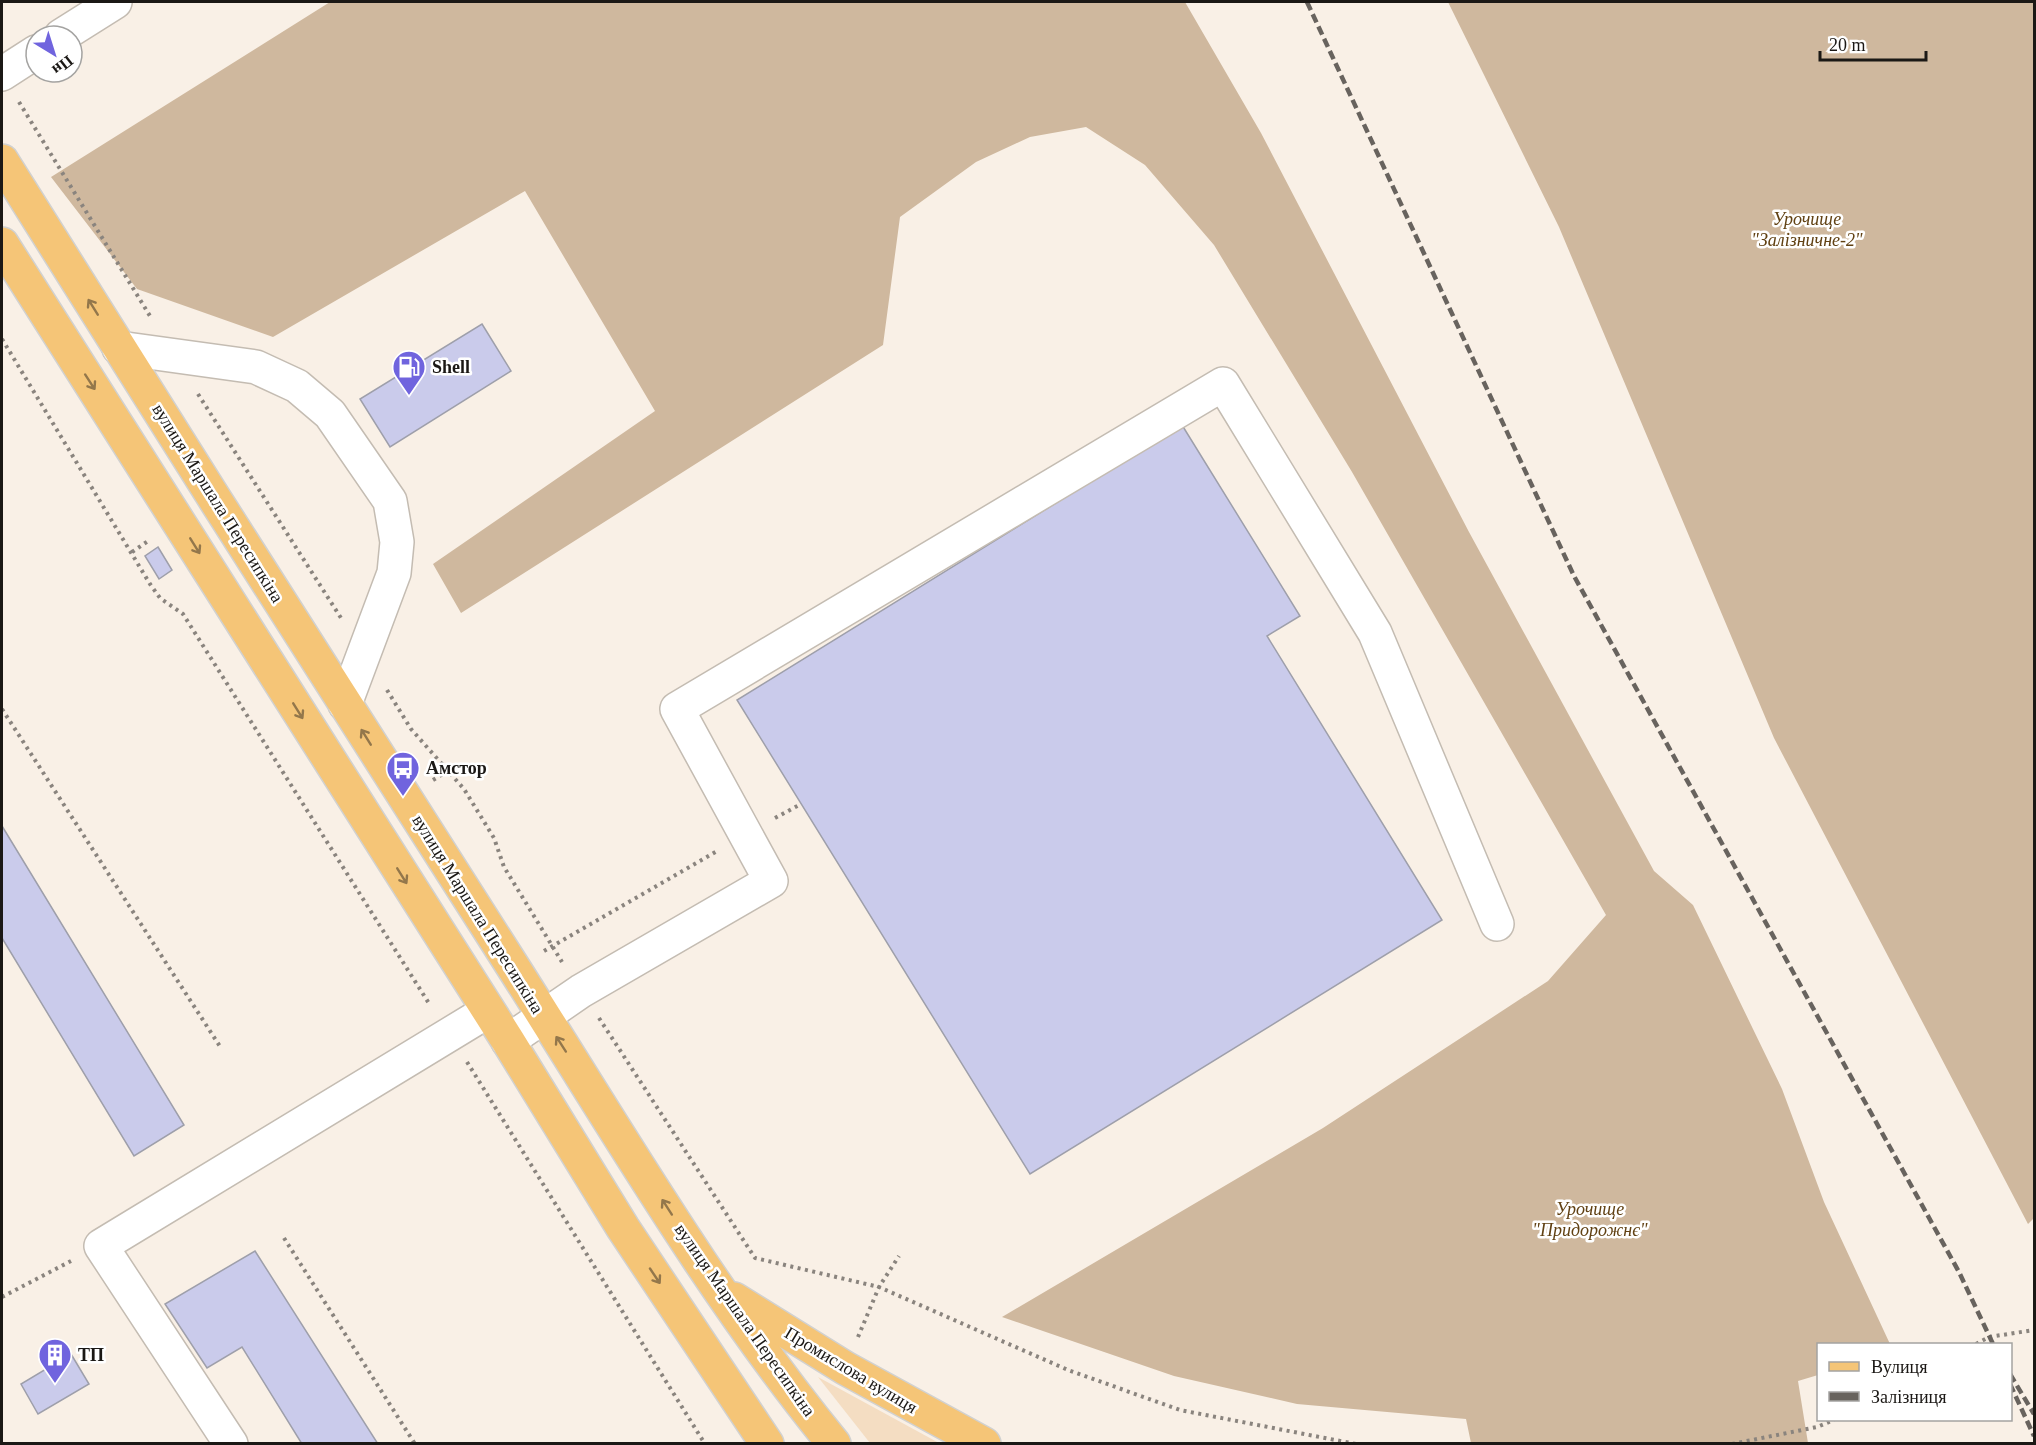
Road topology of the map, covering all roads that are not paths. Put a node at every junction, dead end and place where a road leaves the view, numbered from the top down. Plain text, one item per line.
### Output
1 (115, 2) edge
2 (80, 24) edge
3 (24, 60) edge
4 (2, 74) edge
5 (2, 161) edge
6 (2, 244) edge
7 (119, 348) junction
8 (345, 704) junction
9 (1497, 924) dead end
10 (488, 1011) junction
11 (543, 1015) junction
12 (508, 1041) junction
13 (721, 1291) junction
14 (231, 1443) edge
15 (767, 1443) edge
16 (834, 1443) edge
17 (984, 1443) edge

1 - 2 street
3 - 4 street
7 -> 5 main road, вулиця Маршала Пересипкіна
6 -> 10 main road
7 - 8 main road, вулиця Маршала Пересипкіна
7 - 8 street
11 -> 8 main road, вулиця Маршала Пересипкіна
9 - 11 street
10 - 12 main road
10 - 14 street
11 - 12 street
13 -> 11 main road, вулиця Маршала Пересипкіна
12 -> 15 main road
13 - 16 main road, вулиця Маршала Пересипкіна
13 - 17 main road, Промислова вулиця

